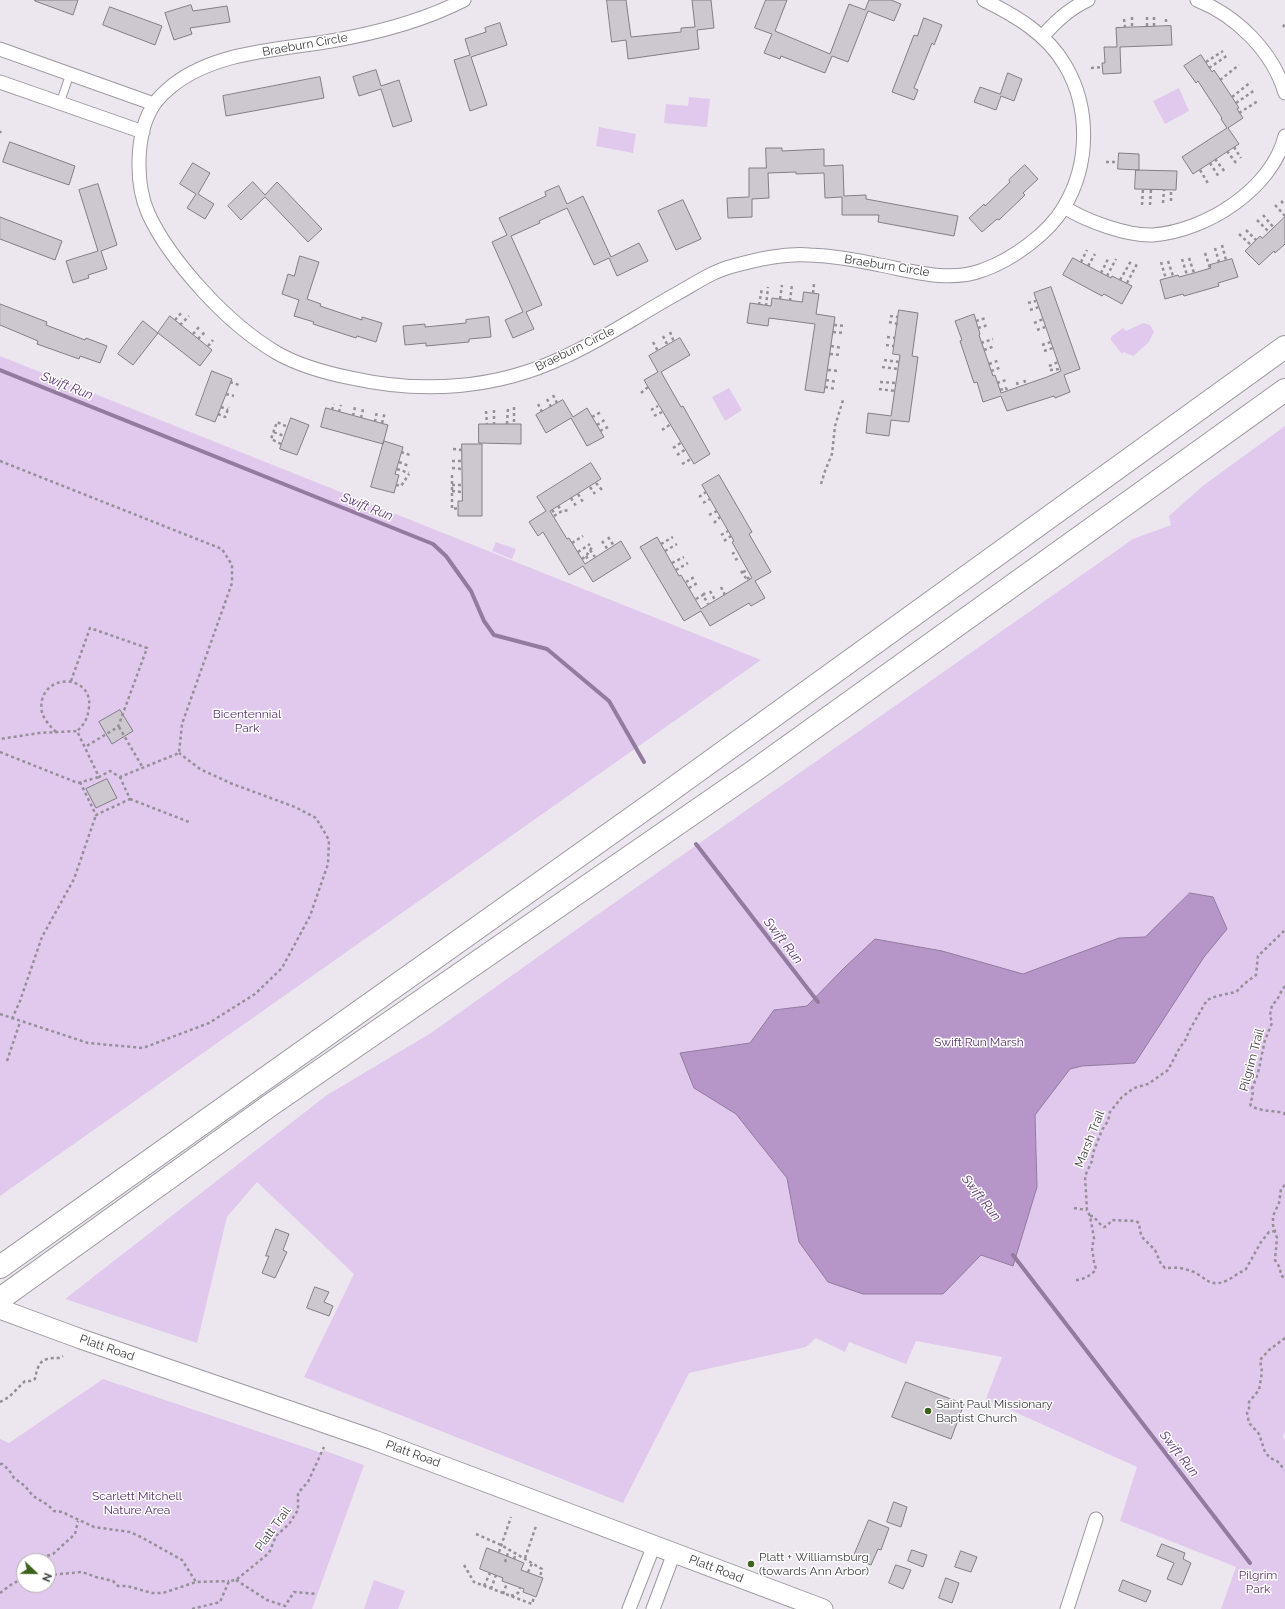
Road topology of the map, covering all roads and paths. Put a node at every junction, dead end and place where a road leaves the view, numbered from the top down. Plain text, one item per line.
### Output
1 (464, 0) edge
2 (984, 0) edge
3 (1088, 0) edge
4 (1197, 0) edge
5 (1132, 17) dead end
6 (1147, 17) dead end
7 (1154, 17) dead end
8 (1124, 19) dead end
9 (1166, 19) dead end
10 (1147, 26) dead end
11 (1154, 26) dead end
12 (1166, 26) dead end
13 (1125, 27) dead end
14 (1132, 27) dead end
15 (1042, 37) junction
16 (0, 49) edge
17 (1222, 51) dead end
18 (1228, 56) dead end
19 (1206, 62) dead end
20 (1239, 65) dead end
21 (1091, 68) dead end
22 (1103, 68) dead end
23 (1209, 68) dead end
24 (70, 74) junction
25 (1220, 80) dead end
26 (0, 82) edge
27 (1252, 82) dead end
28 (1255, 90) dead end
29 (1285, 93) edge
30 (1232, 97) dead end
31 (1258, 101) dead end
32 (60, 103) junction
33 (1236, 103) dead end
34 (154, 104) junction
35 (1239, 113) dead end
36 (143, 132) junction
37 (1285, 136) edge
38 (1234, 147) dead end
39 (1228, 151) dead end
40 (1242, 158) dead end
41 (1215, 159) dead end
42 (1106, 162) dead end
43 (1118, 162) dead end
44 (1210, 163) dead end
45 (1236, 163) dead end
46 (1200, 170) dead end
47 (1225, 172) dead end
48 (1219, 177) dead end
49 (1209, 185) dead end
50 (1143, 189) dead end
51 (1151, 189) dead end
52 (1164, 190) dead end
53 (1171, 190) dead end
54 (1171, 201) dead end
55 (1281, 201) dead end
56 (1163, 203) dead end
57 (1142, 205) dead end
58 (1150, 205) dead end
59 (1275, 205) dead end
60 (1285, 205) edge
61 (1064, 208) junction
62 (1263, 216) dead end
63 (1285, 216) edge
64 (1257, 220) dead end
65 (1274, 228) dead end
66 (1246, 230) dead end
67 (1269, 232) dead end
68 (1239, 234) dead end
69 (1256, 240) dead end
70 (1222, 245) dead end
71 (1251, 245) dead end
72 (1215, 248) dead end
73 (1087, 250) dead end
74 (1204, 253) dead end
75 (1095, 254) dead end
76 (1109, 257) dead end
77 (1190, 258) dead end
78 (1116, 259) dead end
79 (1182, 259) dead end
80 (1226, 260) dead end
81 (1131, 261) dead end
82 (1168, 261) dead end
83 (1081, 262) dead end
84 (1138, 262) dead end
85 (1161, 262) dead end
86 (1219, 262) dead end
87 (1088, 266) dead end
88 (1210, 268) dead end
89 (1101, 273) dead end
90 (1194, 273) dead end
91 (1187, 275) dead end
92 (1107, 276) dead end
93 (1173, 276) dead end
94 (1166, 278) dead end
95 (1120, 280) dead end
96 (1127, 283) dead end
97 (792, 284) dead end
98 (814, 284) dead end
99 (782, 286) dead end
100 (762, 288) dead end
101 (768, 288) dead end
102 (813, 293) dead end
103 (780, 299) dead end
104 (790, 301) dead end
105 (1036, 301) dead end
106 (1028, 303) dead end
107 (759, 304) dead end
108 (766, 306) dead end
109 (1038, 307) dead end
110 (1030, 310) dead end
111 (184, 311) dead end
112 (188, 316) dead end
113 (890, 316) dead end
114 (898, 317) dead end
115 (986, 318) dead end
116 (1043, 319) dead end
117 (175, 320) dead end
118 (889, 322) dead end
119 (976, 322) dead end
120 (1034, 322) dead end
121 (180, 324) dead end
122 (898, 324) dead end
123 (834, 325) dead end
124 (988, 325) dead end
125 (845, 326) dead end
126 (200, 327) dead end
127 (1045, 327) dead end
128 (978, 328) dead end
129 (1037, 330) dead end
130 (204, 332) dead end
131 (670, 332) dead end
132 (833, 332) dead end
133 (844, 333) dead end
134 (193, 334) dead end
135 (662, 336) dead end
136 (887, 338) dead end
137 (895, 338) dead end
138 (198, 339) dead end
139 (993, 339) dead end
140 (213, 340) dead end
141 (653, 342) dead end
142 (674, 342) dead end
143 (1051, 342) dead end
144 (981, 343) dead end
145 (886, 345) dead end
146 (1042, 345) dead end
147 (208, 346) dead end
148 (668, 346) dead end
149 (831, 346) dead end
150 (894, 346) dead end
151 (995, 346) dead end
152 (1285, 347) edge
153 (842, 348) dead end
154 (1053, 348) dead end
155 (984, 350) dead end
156 (658, 351) dead end
157 (1044, 351) dead end
158 (830, 354) dead end
159 (841, 355) dead end
160 (884, 360) dead end
161 (1000, 360) dead end
162 (899, 362) dead end
163 (1058, 362) dead end
164 (989, 364) dead end
165 (1049, 366) dead end
166 (882, 367) dead end
167 (1002, 367) dead end
168 (898, 369) dead end
169 (1060, 369) dead end
170 (828, 370) dead end
171 (1050, 370) dead end
172 (838, 371) dead end
173 (991, 371) dead end
174 (826, 380) dead end
175 (1006, 380) dead end
176 (1024, 380) dead end
177 (230, 382) dead end
178 (837, 382) dead end
179 (880, 382) dead end
180 (1017, 382) dead end
181 (896, 383) dead end
182 (997, 383) dead end
183 (1026, 384) dead end
184 (239, 385) dead end
185 (648, 387) dead end
186 (825, 387) dead end
187 (1018, 387) dead end
188 (1007, 388) dead end
189 (836, 389) dead end
190 (879, 389) dead end
191 (1000, 390) dead end
192 (1285, 390) edge
193 (894, 391) dead end
194 (640, 393) dead end
195 (226, 394) dead end
196 (234, 396) dead end
197 (553, 396) dead end
198 (547, 399) dead end
199 (843, 400) dead end
200 (558, 403) dead end
201 (334, 404) dead end
202 (538, 404) dead end
203 (341, 405) dead end
204 (658, 406) dead end
205 (221, 407) dead end
206 (355, 407) dead end
207 (514, 407) dead end
208 (551, 407) dead end
209 (508, 408) dead end
210 (363, 409) dead end
211 (332, 410) dead end
212 (494, 410) dead end
213 (651, 410) dead end
214 (377, 411) dead end
215 (486, 411) dead end
216 (339, 412) dead end
217 (385, 412) dead end
218 (542, 412) dead end
219 (601, 412) dead end
220 (662, 412) dead end
221 (218, 414) dead end
222 (353, 416) dead end
223 (654, 416) dead end
224 (592, 417) dead end
225 (361, 418) dead end
226 (606, 419) dead end
227 (375, 422) dead end
228 (382, 423) dead end
229 (487, 424) dead end
230 (494, 424) dead end
231 (507, 424) dead end
232 (514, 424) dead end
233 (671, 424) dead end
234 (597, 425) dead end
235 (610, 426) dead end
236 (288, 427) dead end
237 (662, 430) dead end
238 (600, 431) dead end
239 (274, 432) junction
240 (284, 436) dead end
241 (682, 442) dead end
242 (281, 444) dead end
243 (673, 448) dead end
244 (453, 449) dead end
245 (686, 449) dead end
246 (462, 450) dead end
247 (401, 452) dead end
248 (677, 454) dead end
249 (410, 455) dead end
250 (691, 459) dead end
251 (452, 461) dead end
252 (462, 461) dead end
253 (0, 462) edge
254 (399, 462) dead end
255 (682, 464) dead end
256 (409, 466) dead end
257 (452, 468) dead end
258 (397, 469) dead end
259 (462, 469) dead end
260 (452, 475) dead end
261 (596, 482) dead end
262 (452, 484) junction
263 (821, 484) dead end
264 (396, 485) dead end
265 (462, 485) dead end
266 (590, 487) dead end
267 (602, 490) dead end
268 (452, 491) junction
269 (462, 492) dead end
270 (706, 492) dead end
271 (578, 494) dead end
272 (595, 494) dead end
273 (699, 497) dead end
274 (571, 498) dead end
275 (710, 499) dead end
276 (583, 502) dead end
277 (703, 503) dead end
278 (558, 506) dead end
279 (576, 506) dead end
280 (458, 508) dead end
281 (552, 510) dead end
282 (570, 510) dead end
283 (717, 511) dead end
284 (562, 512) junction
285 (709, 515) dead end
286 (720, 518) dead end
287 (714, 523) dead end
288 (728, 531) dead end
289 (721, 535) dead end
290 (582, 536) dead end
291 (731, 536) dead end
292 (608, 537) dead end
293 (673, 537) dead end
294 (602, 541) dead end
295 (724, 541) dead end
296 (572, 543) dead end
297 (661, 544) dead end
298 (677, 544) dead end
299 (614, 546) dead end
300 (590, 550) junction
301 (608, 550) dead end
302 (664, 551) dead end
303 (578, 552) dead end
304 (737, 552) dead end
305 (732, 554) dead end
306 (586, 556) junction
307 (684, 557) dead end
308 (740, 557) dead end
309 (595, 558) dead end
310 (582, 559) dead end
311 (735, 560) dead end
312 (589, 561) dead end
313 (688, 562) dead end
314 (672, 563) dead end
315 (676, 570) dead end
316 (748, 570) dead end
317 (696, 576) dead end
318 (751, 576) dead end
319 (686, 582) dead end
320 (699, 582) dead end
321 (720, 586) dead end
322 (689, 588) dead end
323 (710, 591) dead end
324 (725, 595) dead end
325 (696, 600) dead end
326 (715, 600) dead end
327 (708, 604) dead end
328 (71, 682) junction
329 (118, 727) junction
330 (77, 731) junction
331 (56, 732) junction
332 (0, 739) edge
333 (85, 747) junction
334 (0, 752) edge
335 (179, 753) junction
336 (143, 768) junction
337 (99, 777) junction
338 (120, 777) junction
339 (80, 782) junction
340 (130, 799) junction
341 (96, 815) junction
342 (189, 822) dead end
343 (1285, 930) edge
344 (1285, 986) edge
345 (1, 1016) edge
346 (12, 1019) junction
347 (20, 1022) junction
348 (7, 1062) dead end
349 (1285, 1116) edge
350 (1285, 1185) edge
351 (1074, 1208) dead end
352 (1087, 1210) junction
353 (1090, 1216) junction
354 (1275, 1231) junction
355 (0, 1267) edge
356 (1285, 1279) edge
357 (1076, 1280) dead end
358 (0, 1299) edge
359 (0, 1309) edge
360 (1285, 1338) edge
361 (63, 1356) dead end
362 (0, 1402) edge
363 (324, 1447) dead end
364 (0, 1464) edge
365 (1285, 1470) edge
366 (511, 1517) dead end
367 (1096, 1519) dead end
368 (78, 1521) junction
369 (536, 1526) dead end
370 (476, 1534) dead end
371 (501, 1545) junction
372 (654, 1545) junction
373 (509, 1550) junction
374 (499, 1552) dead end
375 (54, 1553) edge
376 (516, 1553) junction
377 (674, 1553) junction
378 (525, 1558) junction
379 (514, 1559) dead end
380 (505, 1562) dead end
381 (532, 1563) junction
382 (464, 1565) dead end
383 (528, 1572) dead end
384 (490, 1573) dead end
385 (56, 1574) edge
386 (496, 1575) dead end
387 (540, 1577) dead end
388 (236, 1580) junction
389 (229, 1581) junction
390 (16, 1582) edge
391 (196, 1582) junction
392 (507, 1583) dead end
393 (484, 1586) junction
394 (520, 1588) dead end
395 (491, 1589) junction
396 (0, 1593) edge
397 (317, 1594) dead end
398 (503, 1594) junction
399 (510, 1596) junction
400 (534, 1597) dead end
401 (192, 1609) edge
402 (630, 1609) edge
403 (653, 1609) edge
404 (823, 1609) edge
405 (1068, 1609) edge

1 - 34 street, Braeburn Circle
2 - 15 street, Braeburn Circle
3 - 15 street
4 - 29 street
5 - 14 path
6 - 10 path
7 - 11 path
8 - 13 path
9 - 12 path
15 - 61 street, Braeburn Circle
16 - 24 street
17 - 19 path
18 - 23 path
20 - 25 path
21 - 22 path
24 - 32 lane
24 - 34 street
26 - 32 street
27 - 30 path
28 - 33 path
31 - 35 path
32 - 36 street
34 - 36 street, Braeburn Circle
36 - 61 street, Braeburn Circle
37 - 61 street
38 - 40 path
39 - 45 path
41 - 47 path
42 - 43 path
44 - 48 path
46 - 49 path
50 - 57 path
51 - 58 path
52 - 56 path
53 - 54 path
55 - 60 path
59 - 63 path
62 - 65 path
64 - 67 path
66 - 69 path
68 - 71 path
70 - 80 path
72 - 86 path
73 - 83 path
74 - 88 path
75 - 87 path
76 - 89 path
77 - 90 path
78 - 92 path
79 - 91 path
81 - 95 path
82 - 93 path
84 - 96 path
85 - 94 path
97 - 104 path
98 - 102 path
99 - 103 path
100 - 107 path
101 - 108 path
105 - 106 path
109 - 110 path
111 - 117 path
112 - 121 path
113 - 114 path
115 - 119 path
116 - 120 path
118 - 122 path
123 - 125 path
124 - 128 path
126 - 134 path
127 - 129 path
130 - 138 path
131 - 142 path
132 - 133 path
135 - 148 path
136 - 137 path
139 - 144 path
140 - 147 path
141 - 156 path
143 - 146 path
145 - 150 path
149 - 153 path
151 - 155 path
152 - 355 highway
154 - 157 path
158 - 159 path
160 - 162 path
161 - 164 path
163 - 165 path
166 - 168 path
167 - 173 path
169 - 171 path
170 - 172 path
174 - 178 path
175 - 182 path
176 - 183 path
177 - 184 path
179 - 181 path
180 - 187 path
185 - 194 path
186 - 189 path
188 - 191 path
190 - 193 path
192 - 358 highway
195 - 196 path
197 - 200 path
198 - 208 path
199 - 263 path
201 - 211 path
202 - 218 path
203 - 216 path
204 - 213 path
205 - 221 path
206 - 222 path
207 - 232 path
209 - 231 path
210 - 225 path
212 - 230 path
214 - 227 path
215 - 229 path
217 - 228 path
219 - 224 path
220 - 223 path
226 - 234 path
233 - 237 path
235 - 238 path
236 - 239 path
239 - 240 path
239 - 242 path
241 - 243 path
244 - 246 path
245 - 248 path
247 - 249 path
250 - 255 path
251 - 252 path
253 - 335 path
254 - 256 path
257 - 259 path
258 - 264 path
260 - 262 path
261 - 267 path
262 - 265 path
262 - 268 path
266 - 272 path
268 - 269 path
268 - 280 path
270 - 273 path
271 - 276 path
274 - 279 path
275 - 277 path
278 - 284 path
281 - 284 path
282 - 284 path
283 - 285 path
286 - 287 path
288 - 289 path
290 - 296 path
291 - 295 path
292 - 299 path
293 - 297 path
294 - 301 path
298 - 302 path
300 - 303 path
300 - 306 path
300 - 309 path
304 - 305 path
306 - 310 path
306 - 312 path
307 - 314 path
308 - 311 path
313 - 315 path
316 - 318 path
317 - 319 path
320 - 322 path
321 - 324 path
323 - 326 path
325 - 327 path
328 - 329 path
328 - 330 path
328 - 331 path
329 - 333 path
329 - 336 path
330 - 331 path
330 - 333 path
331 - 332 path
333 - 337 path
334 - 339 path
335 - 336 path
335 - 347 path
336 - 338 path
337 - 338 path
337 - 339 path
338 - 340 path
339 - 341 path
340 - 341 path
340 - 342 path
341 - 346 path
343 - 352 path, Marsh Trail
344 - 349 path, Pilgrim Trail
345 - 346 path
346 - 347 path
347 - 348 path
350 - 354 path
351 - 352 path
352 - 353 path, Marsh Trail
353 - 354 path
353 - 357 path, Marsh Trail
354 - 356 path
359 - 372 main road, Platt Road
360 - 365 path
361 - 362 path
363 - 388 path, Platt Trail
364 - 368 path
366 - 371 path
367 - 405 street
368 - 375 path
368 - 391 path
369 - 378 path
370 - 371 path
371 - 373 path
371 - 374 path
372 - 377 main road, Platt Road
372 - 402 street
373 - 376 path
373 - 380 path
376 - 378 path
376 - 379 path
377 - 403 street
377 - 404 main road, Platt Road
378 - 381 path
381 - 383 path
381 - 387 path
382 - 393 path
384 - 393 path
385 - 391 path
386 - 395 path
388 - 389 path
388 - 397 path
389 - 391 path
389 - 401 path
390 - 396 path
392 - 398 path
393 - 395 path
394 - 399 path
395 - 398 path
398 - 399 path
399 - 400 path

